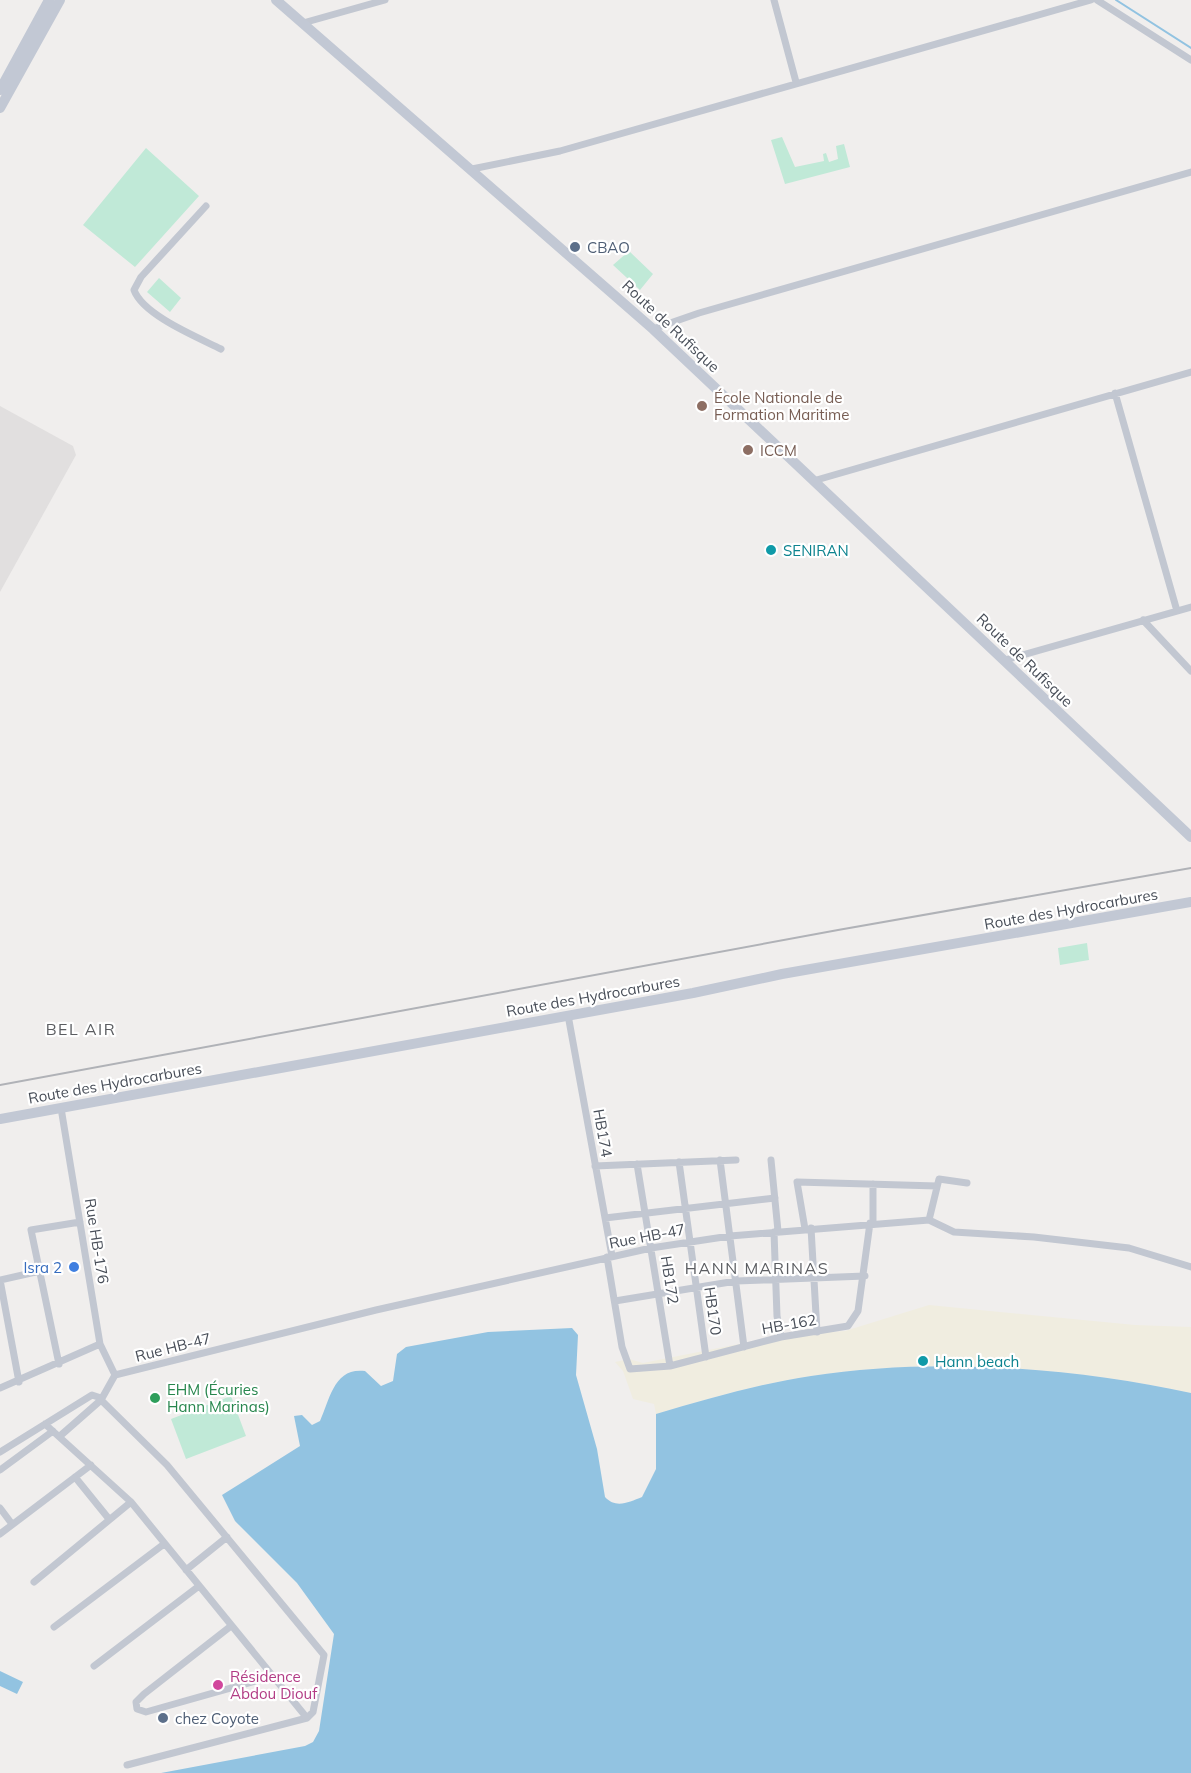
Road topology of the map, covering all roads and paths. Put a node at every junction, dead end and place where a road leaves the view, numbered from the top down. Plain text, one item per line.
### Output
1 (50, 0) edge
2 (60, 0) edge
3 (276, 0) edge
4 (385, 0) edge
5 (774, 0) edge
6 (1091, 0) edge
7 (1097, 0) edge
8 (303, 23) junction
9 (1191, 60) edge
10 (796, 82) junction
11 (0, 90) edge
12 (0, 108) edge
13 (472, 169) junction
14 (1191, 171) edge
15 (206, 207) dead end
16 (653, 329) junction
17 (221, 349) dead end
18 (1191, 372) edge
19 (1115, 393) junction
20 (813, 481) junction
21 (1191, 607) edge
22 (1177, 611) junction
23 (1143, 620) junction
24 (1005, 660) junction
25 (1191, 671) edge
26 (1191, 837) edge
27 (1191, 902) edge
28 (568, 1016) junction
29 (61, 1108) junction
30 (0, 1119) edge
31 (720, 1160) junction
32 (736, 1160) dead end
33 (771, 1160) dead end
34 (679, 1162) junction
35 (637, 1164) junction
36 (595, 1166) junction
37 (938, 1182) junction
38 (967, 1183) dead end
39 (873, 1184) junction
40 (775, 1198) junction
41 (725, 1202) junction
42 (685, 1207) junction
43 (645, 1212) junction
44 (605, 1218) junction
45 (929, 1220) junction
46 (80, 1222) junction
47 (871, 1223) junction
48 (808, 1229) junction
49 (776, 1231) junction
50 (730, 1236) junction
51 (690, 1241) junction
52 (651, 1248) junction
53 (609, 1256) junction
54 (1191, 1267) edge
55 (40, 1271) junction
56 (864, 1276) junction
57 (814, 1278) junction
58 (774, 1279) junction
59 (0, 1280) edge
60 (736, 1281) junction
61 (696, 1286) junction
62 (658, 1293) junction
63 (615, 1301) junction
64 (817, 1332) junction
65 (781, 1336) junction
66 (100, 1344) junction
67 (744, 1347) junction
68 (706, 1357) junction
69 (59, 1364) junction
70 (670, 1365) junction
71 (630, 1369) joint
72 (115, 1376) junction
73 (19, 1382) junction
74 (0, 1388) edge
75 (101, 1400) junction
76 (45, 1424) junction
77 (56, 1434) junction
78 (0, 1452) edge
79 (91, 1465) junction
80 (0, 1470) edge
81 (75, 1477) junction
82 (131, 1503) junction
83 (0, 1508) edge
84 (109, 1519) junction
85 (12, 1524) junction
86 (0, 1534) edge
87 (227, 1537) junction
88 (165, 1544) junction
89 (186, 1570) junction
90 (34, 1582) dead end
91 (199, 1586) junction
92 (231, 1626) junction
93 (54, 1627) dead end
94 (94, 1665) dead end
95 (273, 1676) junction
96 (307, 1718) junction
97 (127, 1765) dead end

1 - 11 street
2 - 12 street
3 - 8 street, Route de Rufisque
4 - 8 street
5 - 10 street
6 - 10 street
7 - 9 street
8 - 13 street, Route de Rufisque
10 - 13 street
13 - 16 street, Route de Rufisque
14 - 16 street
15 - 17 street
16 - 20 street, Route de Rufisque
18 - 19 street
19 - 20 street
19 - 22 street
20 - 24 street, Route de Rufisque
21 - 22 street
22 - 23 street
23 - 24 street
23 - 25 street
24 - 26 street, Route de Rufisque
27 - 28 street, Route des Hydrocarbures
28 - 29 street, Route des Hydrocarbures
28 - 36 street, HB174
29 - 30 street, Route des Hydrocarbures
29 - 46 street, Rue HB-176
31 - 32 street
31 - 34 street
31 - 41 street
33 - 40 street
34 - 35 street
34 - 42 street, HB170
35 - 36 street
35 - 43 street, HB172
36 - 44 street, HB174
37 - 38 street
37 - 39 street
37 - 45 street
39 - 47 street, HB-162
39 - 48 street
40 - 41 street
40 - 49 street
41 - 42 street
41 - 50 street
42 - 43 street
42 - 51 street, HB170
43 - 44 street
43 - 52 street, HB172
44 - 53 street, HB174
45 - 47 street, Rue HB-47
45 - 54 street, Rue HB-47
46 - 55 street
46 - 66 street, Rue HB-176
47 - 48 street, Rue HB-47
47 - 56 street, HB-162
48 - 49 street, Rue HB-47
48 - 57 street
49 - 50 street, Rue HB-47
49 - 58 street
50 - 51 street, Rue HB-47
50 - 60 street
51 - 52 street, Rue HB-47
51 - 61 street, HB170
52 - 53 street, Rue HB-47
52 - 62 street, HB172
53 - 63 street, HB174
53 - 72 street, Rue HB-47
55 - 59 street
55 - 69 street
56 - 57 street
56 - 64 street, HB-162
57 - 58 street
57 - 64 street
58 - 60 street
58 - 65 street
59 - 73 street
60 - 61 street
60 - 67 street
61 - 62 street
61 - 68 street, HB170
62 - 63 street
62 - 70 street, HB172
63 - 71 street, HB174
64 - 65 street, HB-162
65 - 67 street, HB-162
66 - 69 street
66 - 72 street, Rue HB-176
67 - 68 street, HB-162
68 - 70 street, HB-162
69 - 73 street
70 - 71 street, HB-162
72 - 75 street
73 - 74 street
75 - 76 street
75 - 77 street
75 - 87 street
76 - 77 street
76 - 78 street
77 - 79 street
77 - 80 street
79 - 81 street
79 - 82 street
81 - 84 street
81 - 85 street
82 - 84 street
82 - 88 street
83 - 85 street
84 - 90 street
85 - 86 street
87 - 89 street
87 - 96 street
88 - 89 street
88 - 93 street
89 - 91 street
91 - 92 street
91 - 94 street
92 - 95 street
92 - 95 street
95 - 96 street
96 - 97 street

